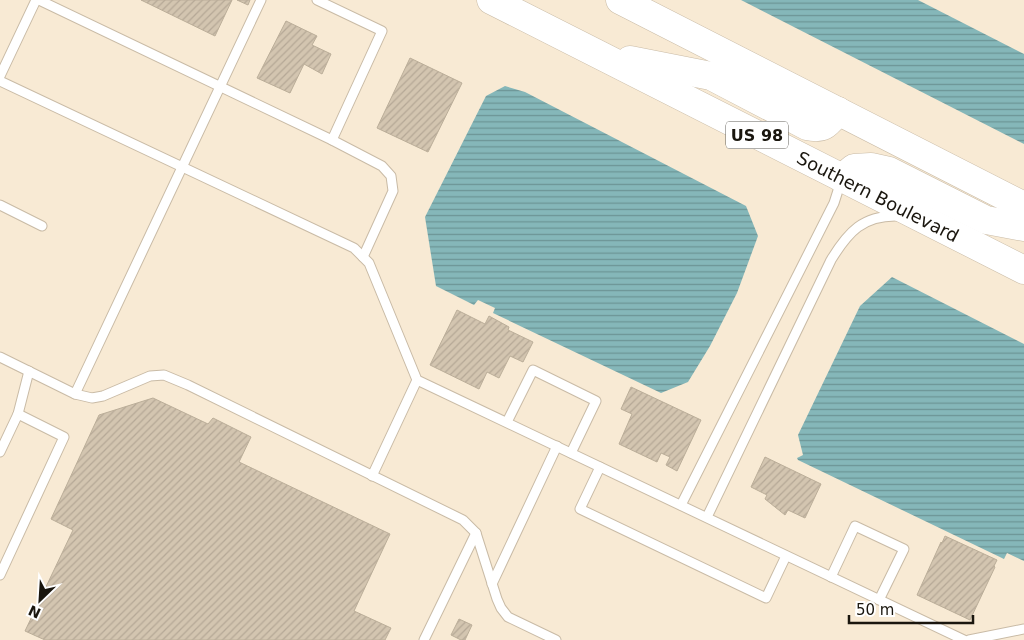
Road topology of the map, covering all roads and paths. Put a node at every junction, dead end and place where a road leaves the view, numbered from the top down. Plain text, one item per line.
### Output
1 (37, 0) edge
2 (260, 0) edge
3 (317, 0) edge
4 (491, 0) edge
5 (620, 0) edge
6 (595, 53) junction
7 (0, 76) edge
8 (0, 81) edge
9 (219, 87) junction
10 (838, 111) junction
11 (332, 140) junction
12 (182, 167) junction
13 (842, 178) junction
14 (0, 205) edge
15 (1024, 206) edge
16 (917, 216) junction
17 (42, 226) dead end
18 (1024, 227) edge
19 (363, 257) junction
20 (1024, 270) edge
21 (0, 356) edge
22 (29, 371) junction
23 (417, 380) junction
24 (75, 394) junction
25 (18, 414) junction
26 (507, 422) junction
27 (557, 446) junction
28 (0, 452) edge
29 (571, 453) junction
30 (600, 466) junction
31 (372, 476) junction
32 (681, 505) junction
33 (706, 518) junction
34 (476, 533) junction
35 (786, 556) junction
36 (0, 575) edge
37 (831, 577) junction
38 (492, 584) junction
39 (880, 600) junction
40 (1024, 628) edge
41 (424, 640) edge
42 (556, 640) edge
43 (964, 640) edge
44 (969, 640) edge

1 - 7 lane
1 - 9 lane
2 - 9 lane
3 - 11 lane
4 - 6 highway, Southern Boulevard / US 98
5 - 10 highway
6 - 10 highway
6 - 13 highway, Southern Boulevard / US 98
8 - 12 lane
9 - 11 lane
9 - 12 lane
10 - 15 highway
11 - 19 lane
12 - 19 lane
12 - 24 lane
13 - 16 highway, Southern Boulevard / US 98
13 - 18 highway
13 - 32 lane
14 - 17 lane
16 - 20 highway, Southern Boulevard / US 98
16 - 33 lane
19 - 23 lane
21 - 22 lane
22 - 24 lane
22 - 25 lane
23 - 26 lane
23 - 31 lane
24 - 31 lane
25 - 28 lane
25 - 36 lane
26 - 27 lane
26 - 29 lane
27 - 29 lane
27 - 38 lane
29 - 30 lane
30 - 32 lane
30 - 35 lane
31 - 34 lane
32 - 33 lane
33 - 35 lane
34 - 38 lane
34 - 41 lane
35 - 37 lane
37 - 39 lane
37 - 39 lane
38 - 42 lane
39 - 43 lane
40 - 44 lane

